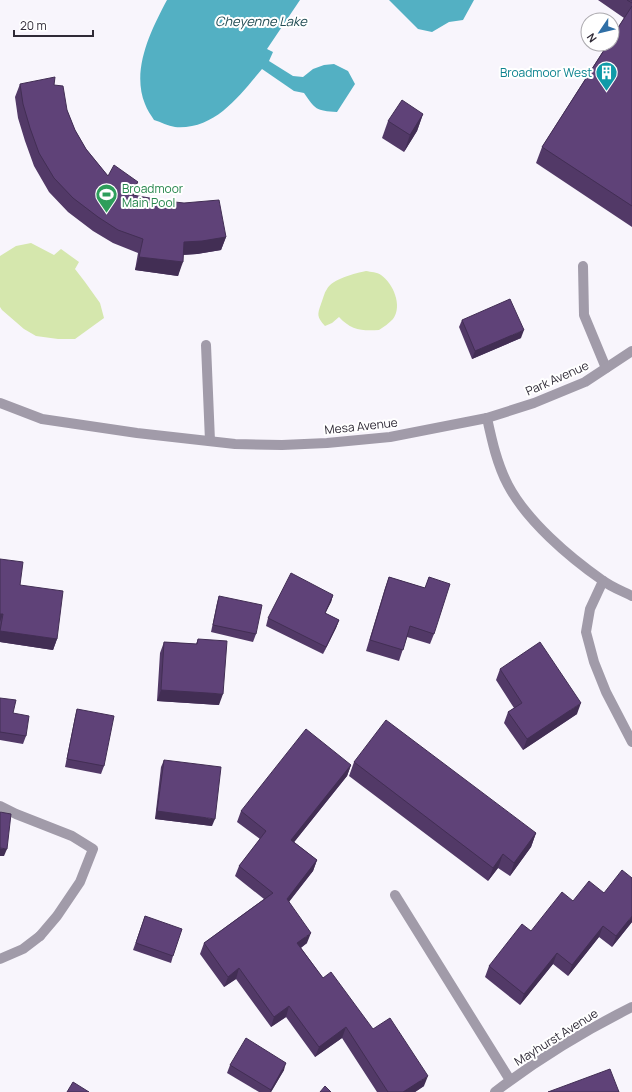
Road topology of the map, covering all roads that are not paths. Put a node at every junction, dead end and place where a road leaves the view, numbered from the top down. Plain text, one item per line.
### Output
1 (583, 266) dead end
2 (206, 345) dead end
3 (632, 351) edge
4 (606, 368) junction
5 (0, 403) edge
6 (487, 418) junction
7 (210, 441) junction
8 (603, 581) junction
9 (632, 596) edge
10 (632, 742) edge
11 (0, 806) edge
12 (395, 895) dead end
13 (0, 959) edge
14 (632, 1007) edge
15 (510, 1080) junction
16 (495, 1092) edge

1 - 4 street
2 - 7 street
3 - 4 street, Park Avenue
4 - 6 street, Park Avenue
5 - 7 street, Mesa Avenue
6 - 7 street, Mesa Avenue
6 - 8 street
8 - 9 street
8 - 10 street
11 - 13 street
12 - 15 street
14 - 15 street, Mayhurst Avenue
15 - 16 street, Mayhurst Avenue

